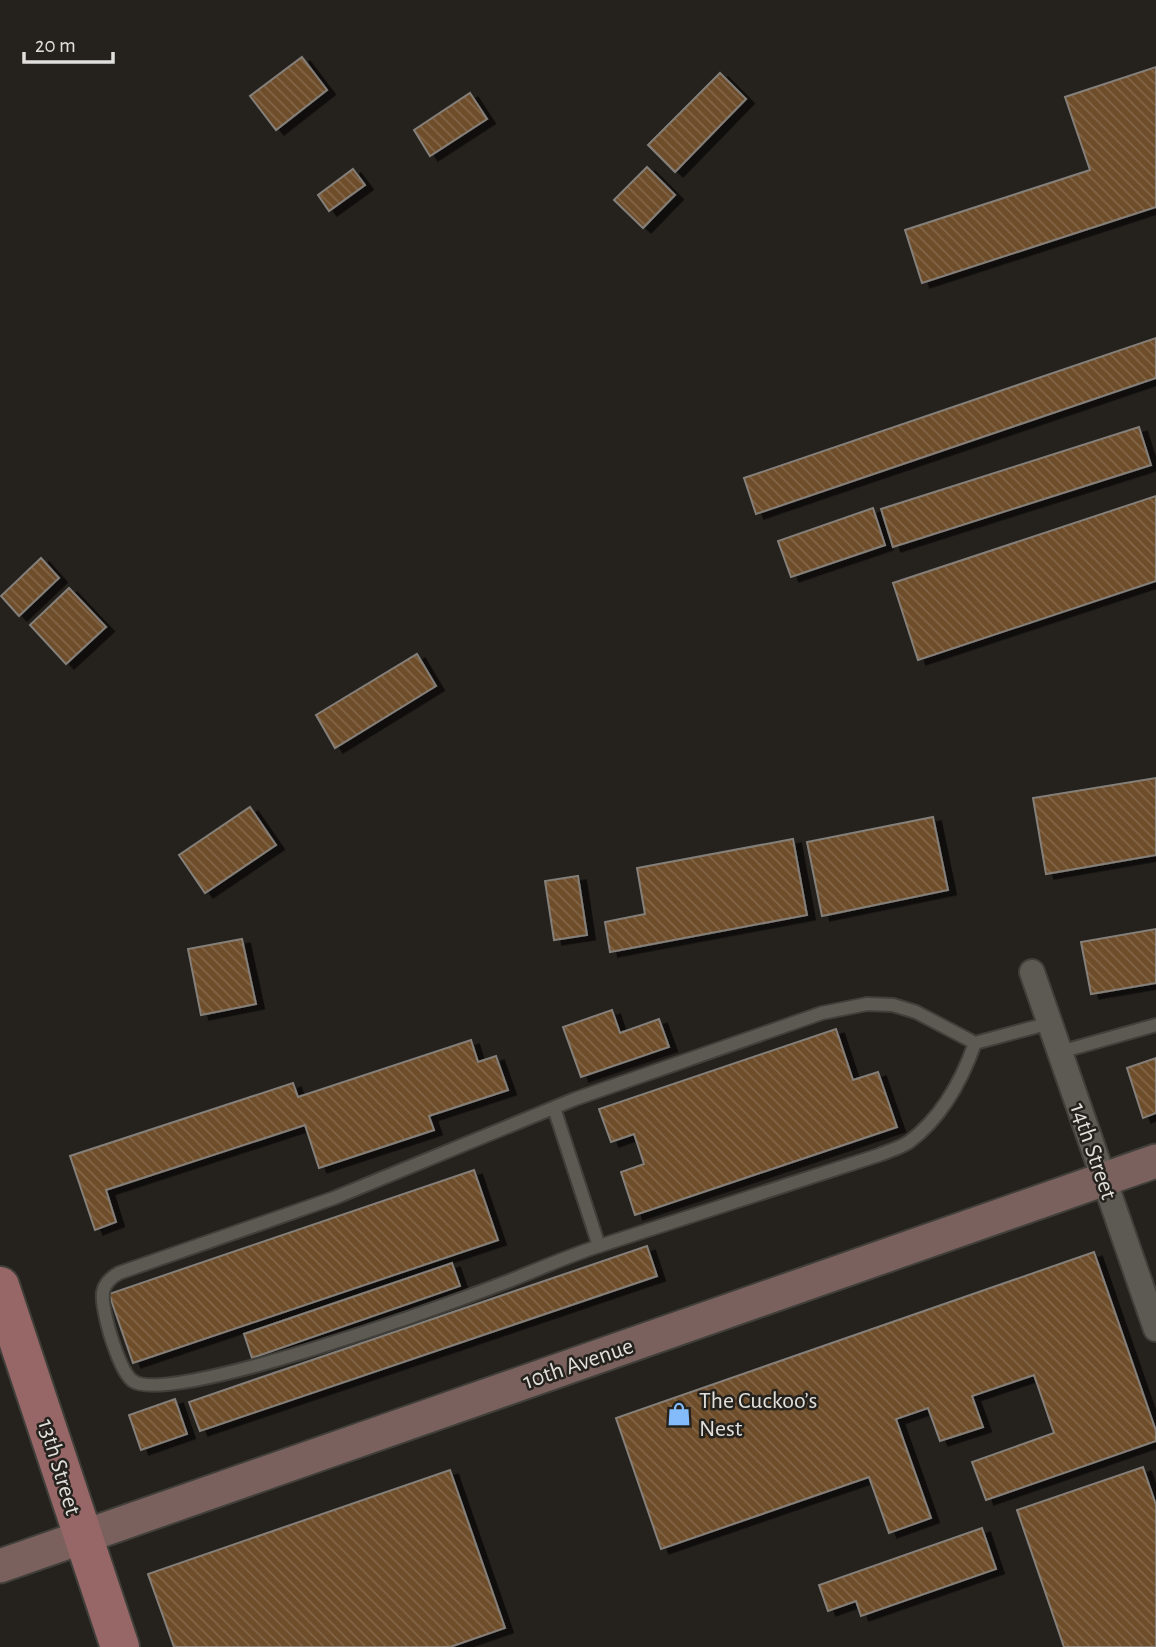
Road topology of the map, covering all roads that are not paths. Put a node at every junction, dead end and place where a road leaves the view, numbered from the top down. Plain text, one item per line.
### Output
1 (1032, 972) dead end
2 (1050, 1023) junction
3 (1156, 1025) edge
4 (975, 1043) junction
5 (1060, 1052) junction
6 (554, 1108) junction
7 (1156, 1161) edge
8 (1103, 1178) junction
9 (598, 1246) junction
10 (0, 1286) edge
11 (1156, 1329) edge
12 (82, 1537) junction
13 (0, 1566) edge
14 (120, 1647) edge

1 - 2 street, 14th Street
2 - 4 lane
2 - 5 street, 14th Street
3 - 5 lane
4 - 6 lane
4 - 9 lane
5 - 8 street, 14th Street
6 - 9 lane
6 - 9 lane
7 - 8 main road, 10th Avenue
8 - 11 street, 14th Street
8 - 12 main road, 10th Avenue
10 - 12 main road, 13th Street
12 - 13 main road, 10th Avenue
12 - 14 main road, 13th Street

